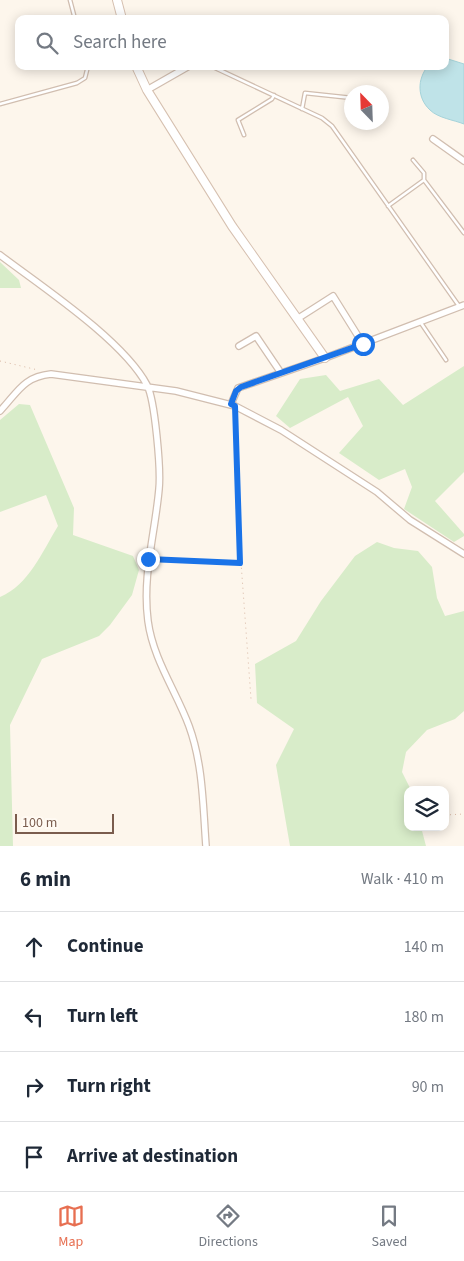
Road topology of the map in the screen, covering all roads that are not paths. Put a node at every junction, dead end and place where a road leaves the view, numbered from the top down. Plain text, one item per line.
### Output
1 (70, 0) edge
2 (117, 0) edge
3 (74, 15) edge
4 (121, 15) edge
5 (87, 70) edge
6 (138, 70) edge
7 (182, 70) edge
8 (220, 70) edge
9 (147, 90) junction
10 (274, 95) junction
11 (344, 97) edge
12 (0, 104) edge
13 (302, 109) junction
14 (244, 135) dead end
15 (433, 139) dead end
16 (413, 160) dead end
17 (464, 161) edge
18 (424, 180) junction
19 (388, 206) junction
20 (464, 233) edge
21 (0, 255) edge
22 (462, 306) edge
23 (297, 319) junction
24 (420, 322) junction
25 (363, 344) junction
26 (239, 346) dead end
27 (325, 358) junction
28 (446, 360) dead end
29 (281, 374) junction
30 (148, 388) junction
31 (233, 405) junction
32 (0, 411) edge
33 (464, 553) edge
34 (206, 846) edge

1 - 3 lane
2 - 4 street
5 - 12 lane
6 - 9 street
7 - 9 street
8 - 10 lane
9 - 23 street
10 - 13 lane
10 - 14 lane
11 - 13 lane
13 - 19 lane
15 - 17 street
16 - 18 lane
18 - 19 lane
18 - 20 lane
19 - 22 lane
21 - 30 street
22 - 24 street
23 - 25 street
23 - 27 street
24 - 25 street
24 - 28 lane
25 - 27 street
26 - 29 street
27 - 29 street
29 - 31 street
30 - 31 street
30 - 32 street
30 - 34 street
31 - 33 street

